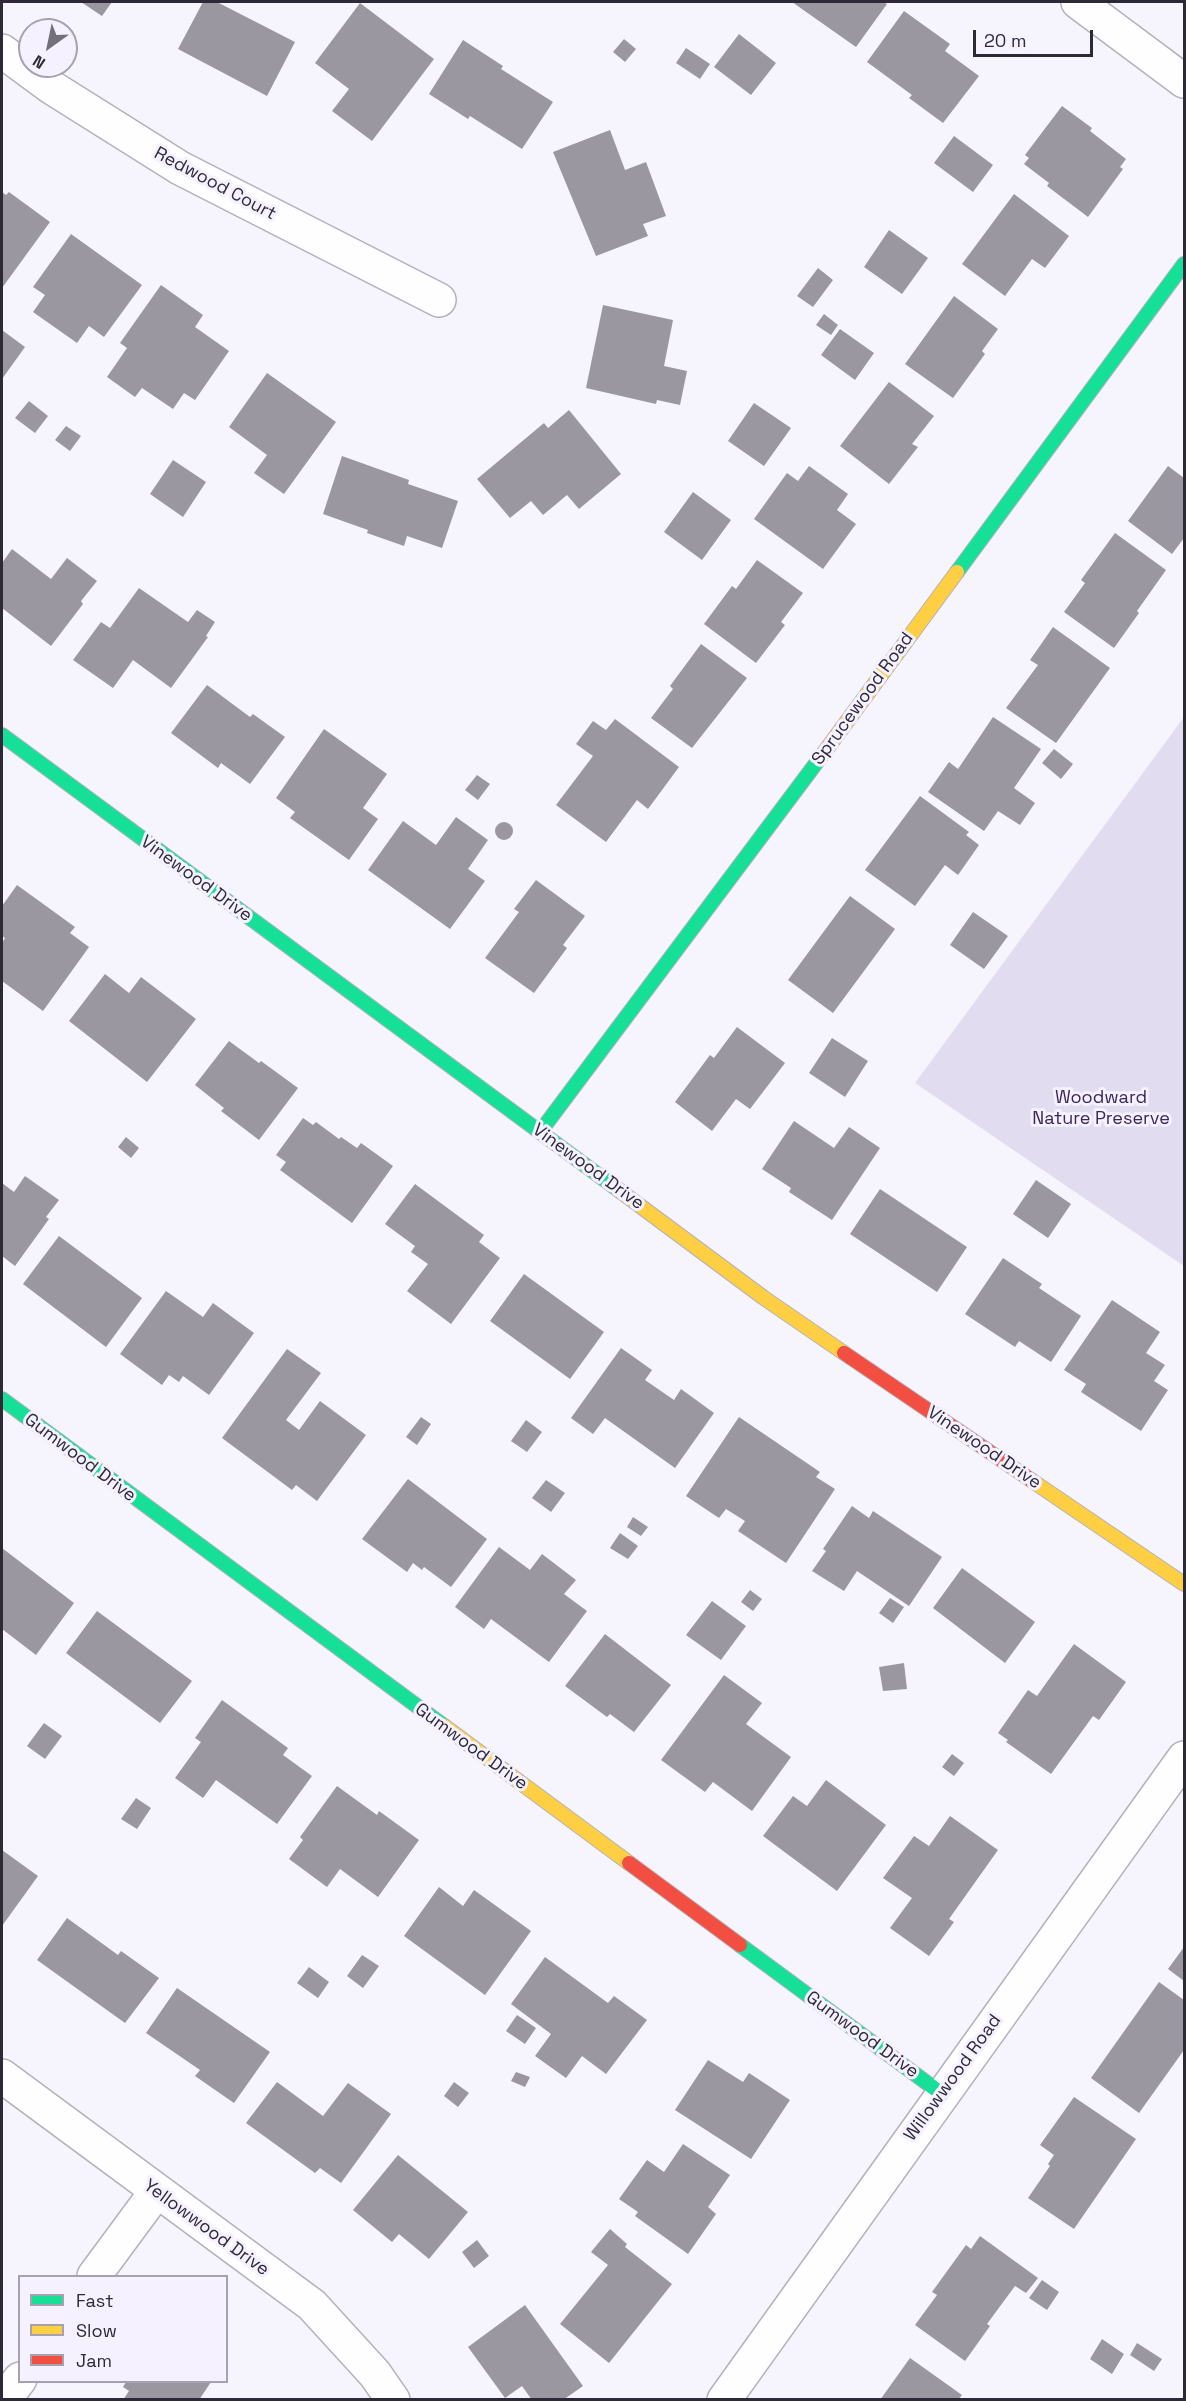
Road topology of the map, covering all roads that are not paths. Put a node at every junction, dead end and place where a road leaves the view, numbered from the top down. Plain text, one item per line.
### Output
1 (1078, 2) edge
2 (2, 51) edge
3 (1185, 81) edge
4 (1185, 264) edge
5 (439, 300) dead end
6 (2, 735) edge
7 (540, 1132) junction
8 (2, 1399) edge
9 (1185, 1584) edge
10 (1185, 1758) edge
11 (2, 2076) edge
12 (942, 2094) junction
13 (156, 2192) junction
14 (95, 2275) edge
15 (18, 2382) edge
16 (4, 2400) edge
17 (393, 2400) edge
18 (724, 2400) edge

1 - 3 street
2 - 5 street, Redwood Court
4 - 7 street, Sprucewood Road
6 - 7 street, Vinewood Drive
7 - 9 street, Vinewood Drive
8 - 12 street, Gumwood Drive
10 - 12 street, Willowwood Road
11 - 13 street, Yellowwood Drive
12 - 18 street, Willowwood Road
13 - 14 street
13 - 17 street, Yellowwood Drive
15 - 16 street

